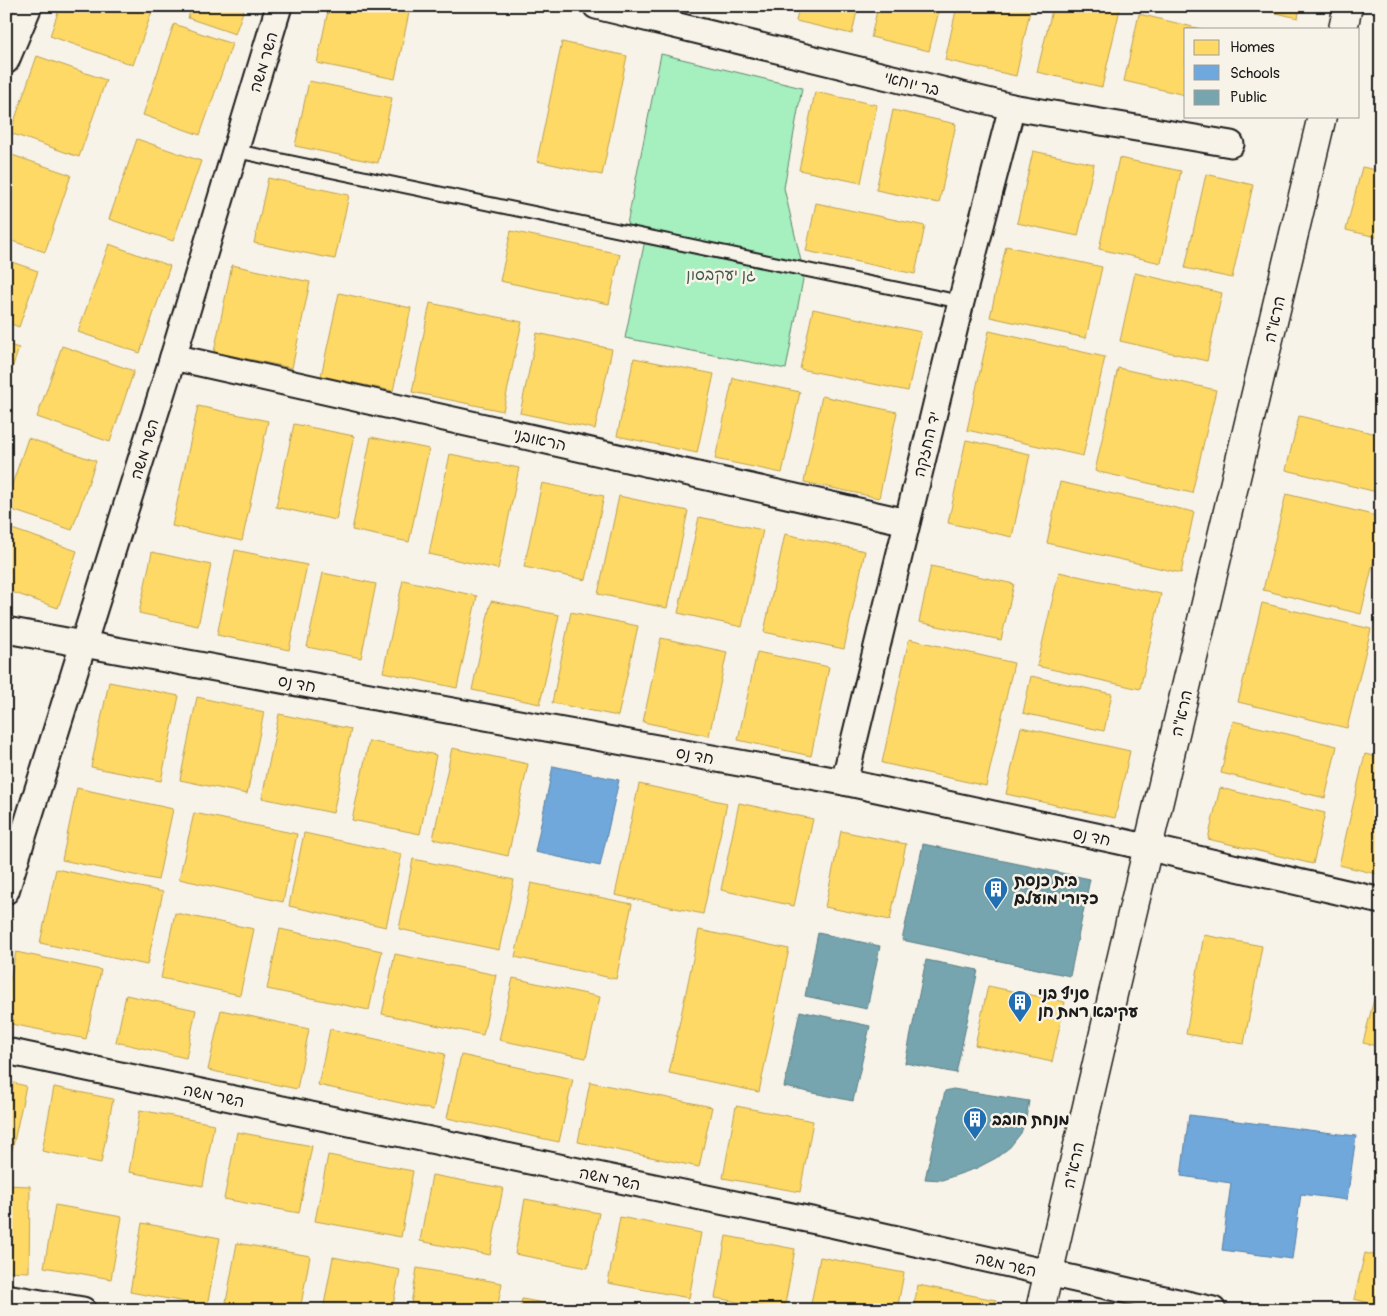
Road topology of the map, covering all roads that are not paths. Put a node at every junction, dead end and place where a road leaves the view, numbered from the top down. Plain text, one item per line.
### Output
1 (29, 6) edge
2 (279, 6) edge
3 (596, 6) edge
4 (1348, 6) edge
5 (1343, 28) edge
6 (6, 62) edge
7 (1012, 107) junction
8 (1322, 118) edge
9 (1232, 144) dead end
10 (236, 151) junction
11 (961, 302) junction
12 (173, 356) junction
13 (907, 522) junction
14 (6, 630) edge
15 (82, 644) junction
16 (844, 782) junction
17 (1149, 848) junction
18 (6, 891) edge
19 (1381, 901) edge
20 (6, 1052) edge
21 (1048, 1273) junction
22 (6, 1298) edge
23 (83, 1310) edge
24 (1040, 1310) edge
25 (1213, 1310) edge

1 - 6 street
2 - 10 street, השר משה
3 - 7 street, בר יוחאי
4 - 5 street
7 - 9 street, בר יוחאי
7 - 11 street, יד החזקה
8 - 17 street, הרא"ה
10 - 11 lane
10 - 12 street, השר משה
11 - 13 street, יד החזקה
12 - 13 street, הראובני
12 - 15 street, השר משה
13 - 16 street, יד החזקה
14 - 15 street, חד נס
15 - 16 street, חד נס
15 - 18 street, השר משה
16 - 17 street, חד נס
17 - 19 street, חד נס
17 - 21 street, הרא"ה
20 - 21 street, השר משה
21 - 24 street, הרא"ה
21 - 25 street, השר משה
22 - 23 street

